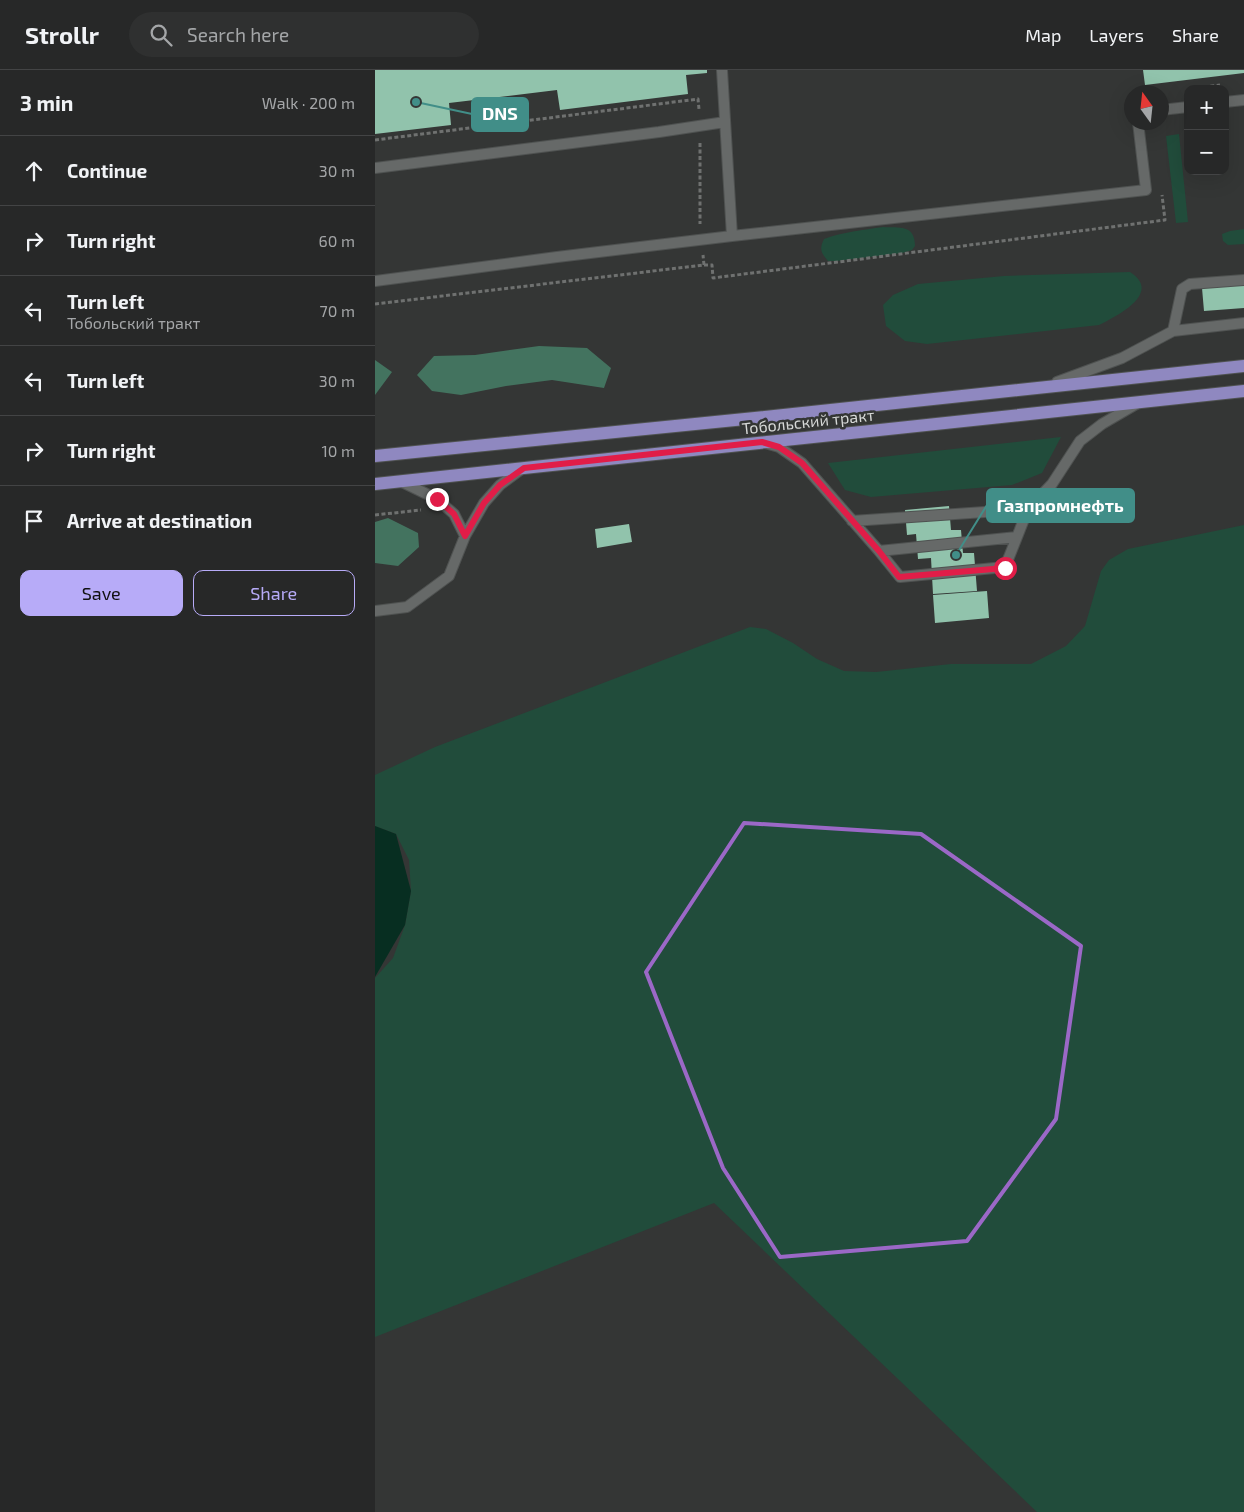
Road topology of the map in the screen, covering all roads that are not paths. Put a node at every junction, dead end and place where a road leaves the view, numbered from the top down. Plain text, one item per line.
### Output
1 (723, 70) edge
2 (1244, 100) edge
3 (1229, 102) edge
4 (1184, 107) edge
5 (1169, 109) edge
6 (725, 122) junction
7 (1139, 130) edge
8 (375, 168) edge
9 (732, 236) junction
10 (1244, 280) edge
11 (375, 281) edge
12 (1244, 323) edge
13 (1173, 331) junction
14 (1244, 366) edge
15 (1043, 387) junction
16 (1244, 391) edge
17 (1142, 401) junction
18 (762, 442) junction
19 (375, 456) edge
20 (524, 468) junction
21 (400, 481) junction
22 (375, 484) edge
23 (1028, 509) junction
24 (852, 521) junction
25 (465, 536) junction
26 (1017, 537) junction
27 (879, 551) junction
28 (375, 611) edge

1 - 6 lane
2 - 3 lane
4 - 5 lane
6 - 8 lane
6 - 9 lane
7 - 9 lane
9 - 11 lane
10 - 13 lane
12 - 13 lane
13 - 15 lane
14 - 15 main road, Тобольский тракт
15 - 19 main road, Тобольский тракт
16 - 17 main road, Тобольский тракт
17 - 18 main road, Тобольский тракт
17 - 23 lane
18 - 20 main road, Тобольский тракт
18 - 24 lane
20 - 21 main road, Тобольский тракт
20 - 25 lane
21 - 22 main road, Тобольский тракт
21 - 25 lane
23 - 24 lane
23 - 26 lane
24 - 27 lane
25 - 28 lane
26 - 27 lane
26 - 27 lane

